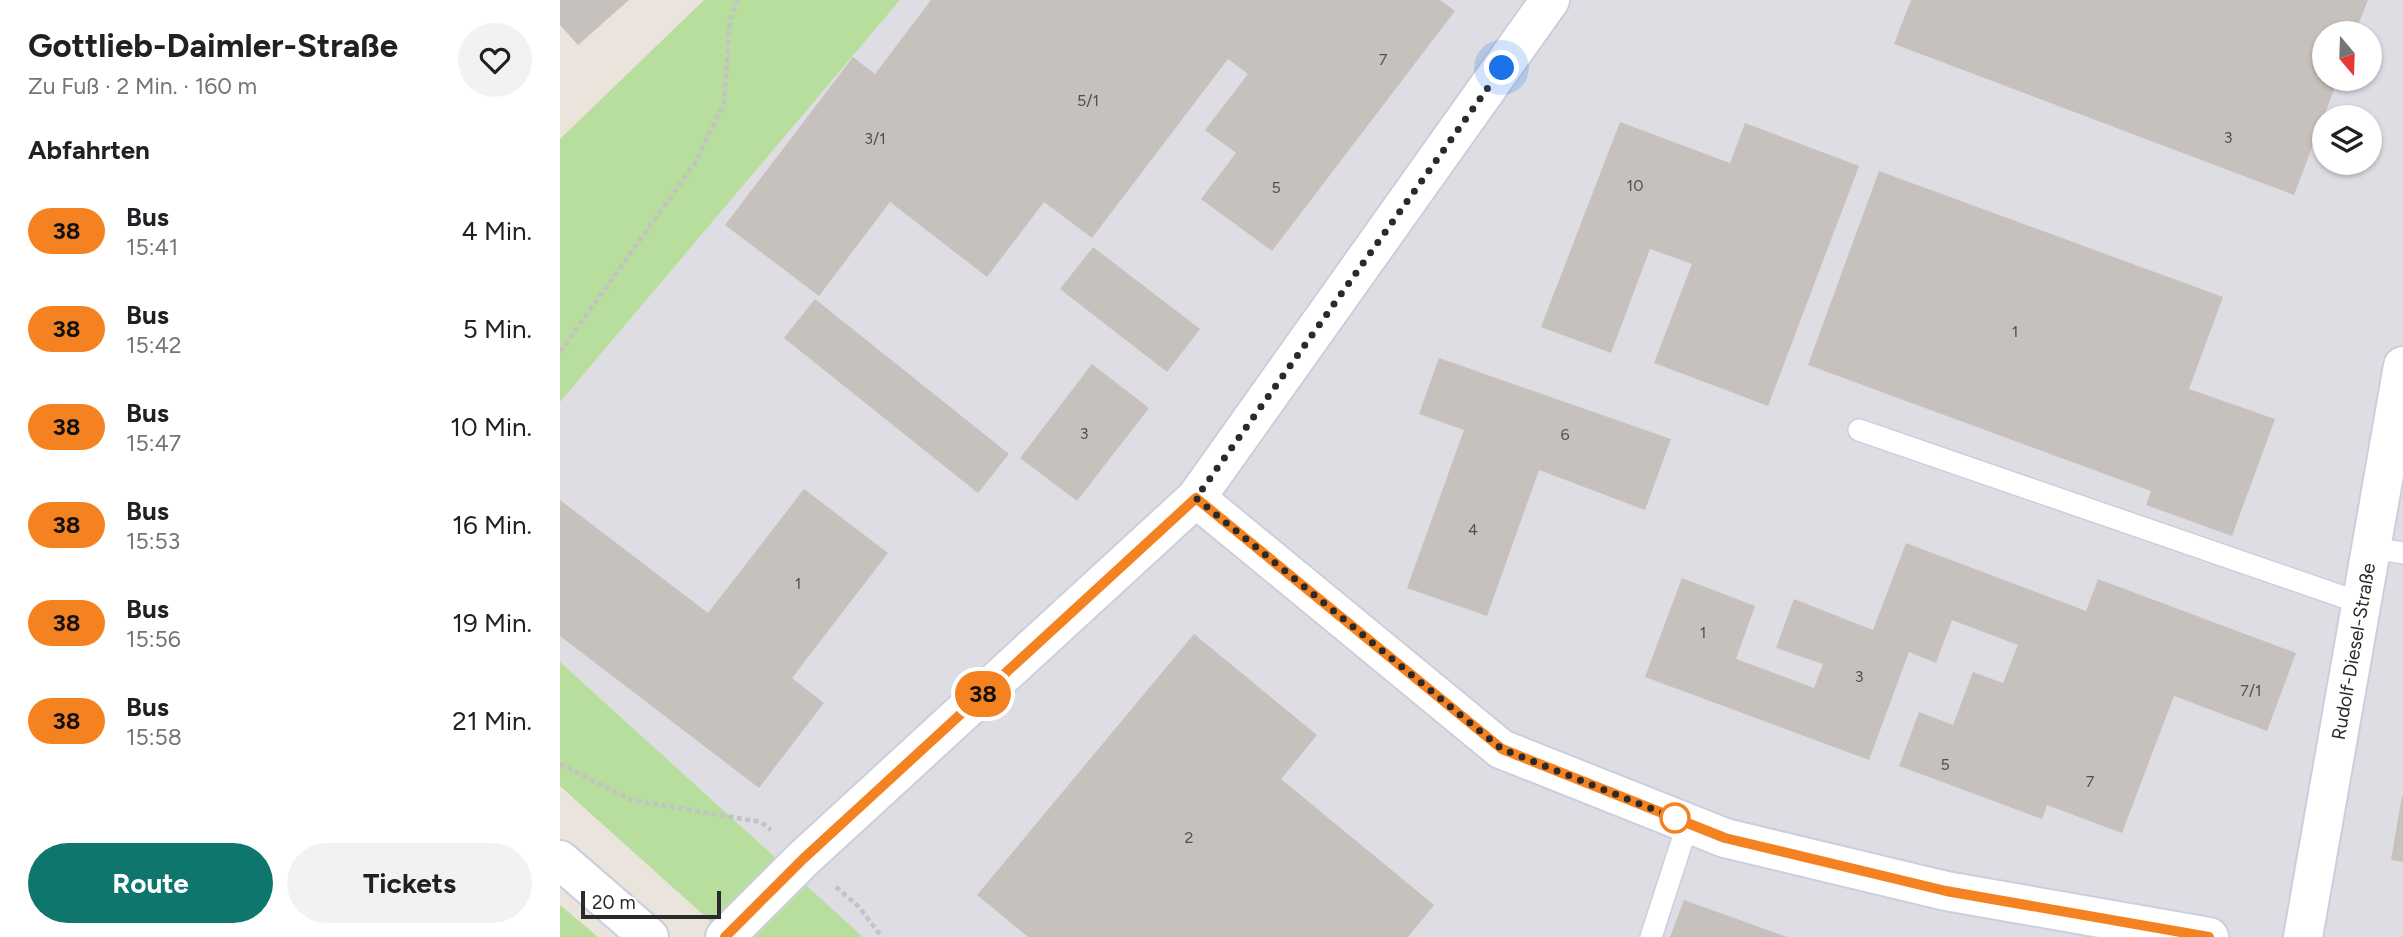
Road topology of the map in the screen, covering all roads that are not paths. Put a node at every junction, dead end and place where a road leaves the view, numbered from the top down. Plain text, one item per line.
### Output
1 (1550, 0) edge
2 (2403, 366) edge
3 (1859, 430) dead end
4 (2395, 455) edge
5 (1196, 498) junction
6 (2387, 550) edge
7 (2361, 603) junction
8 (1688, 823) junction
9 (560, 860) edge
10 (2106, 929) edge
11 (649, 937) edge
12 (725, 937) edge
13 (1651, 937) edge
14 (2209, 937) edge
15 (2303, 937) edge

1 - 5 street
2 - 4 street, Rudolf-Diesel-Straße
3 - 7 lane
4 - 6 street, Rudolf-Diesel-Straße
5 - 8 street
5 - 12 street
6 - 7 street, Rudolf-Diesel-Straße
7 - 15 street, Rudolf-Diesel-Straße
8 - 10 street
8 - 13 lane
9 - 11 street
10 - 14 street

